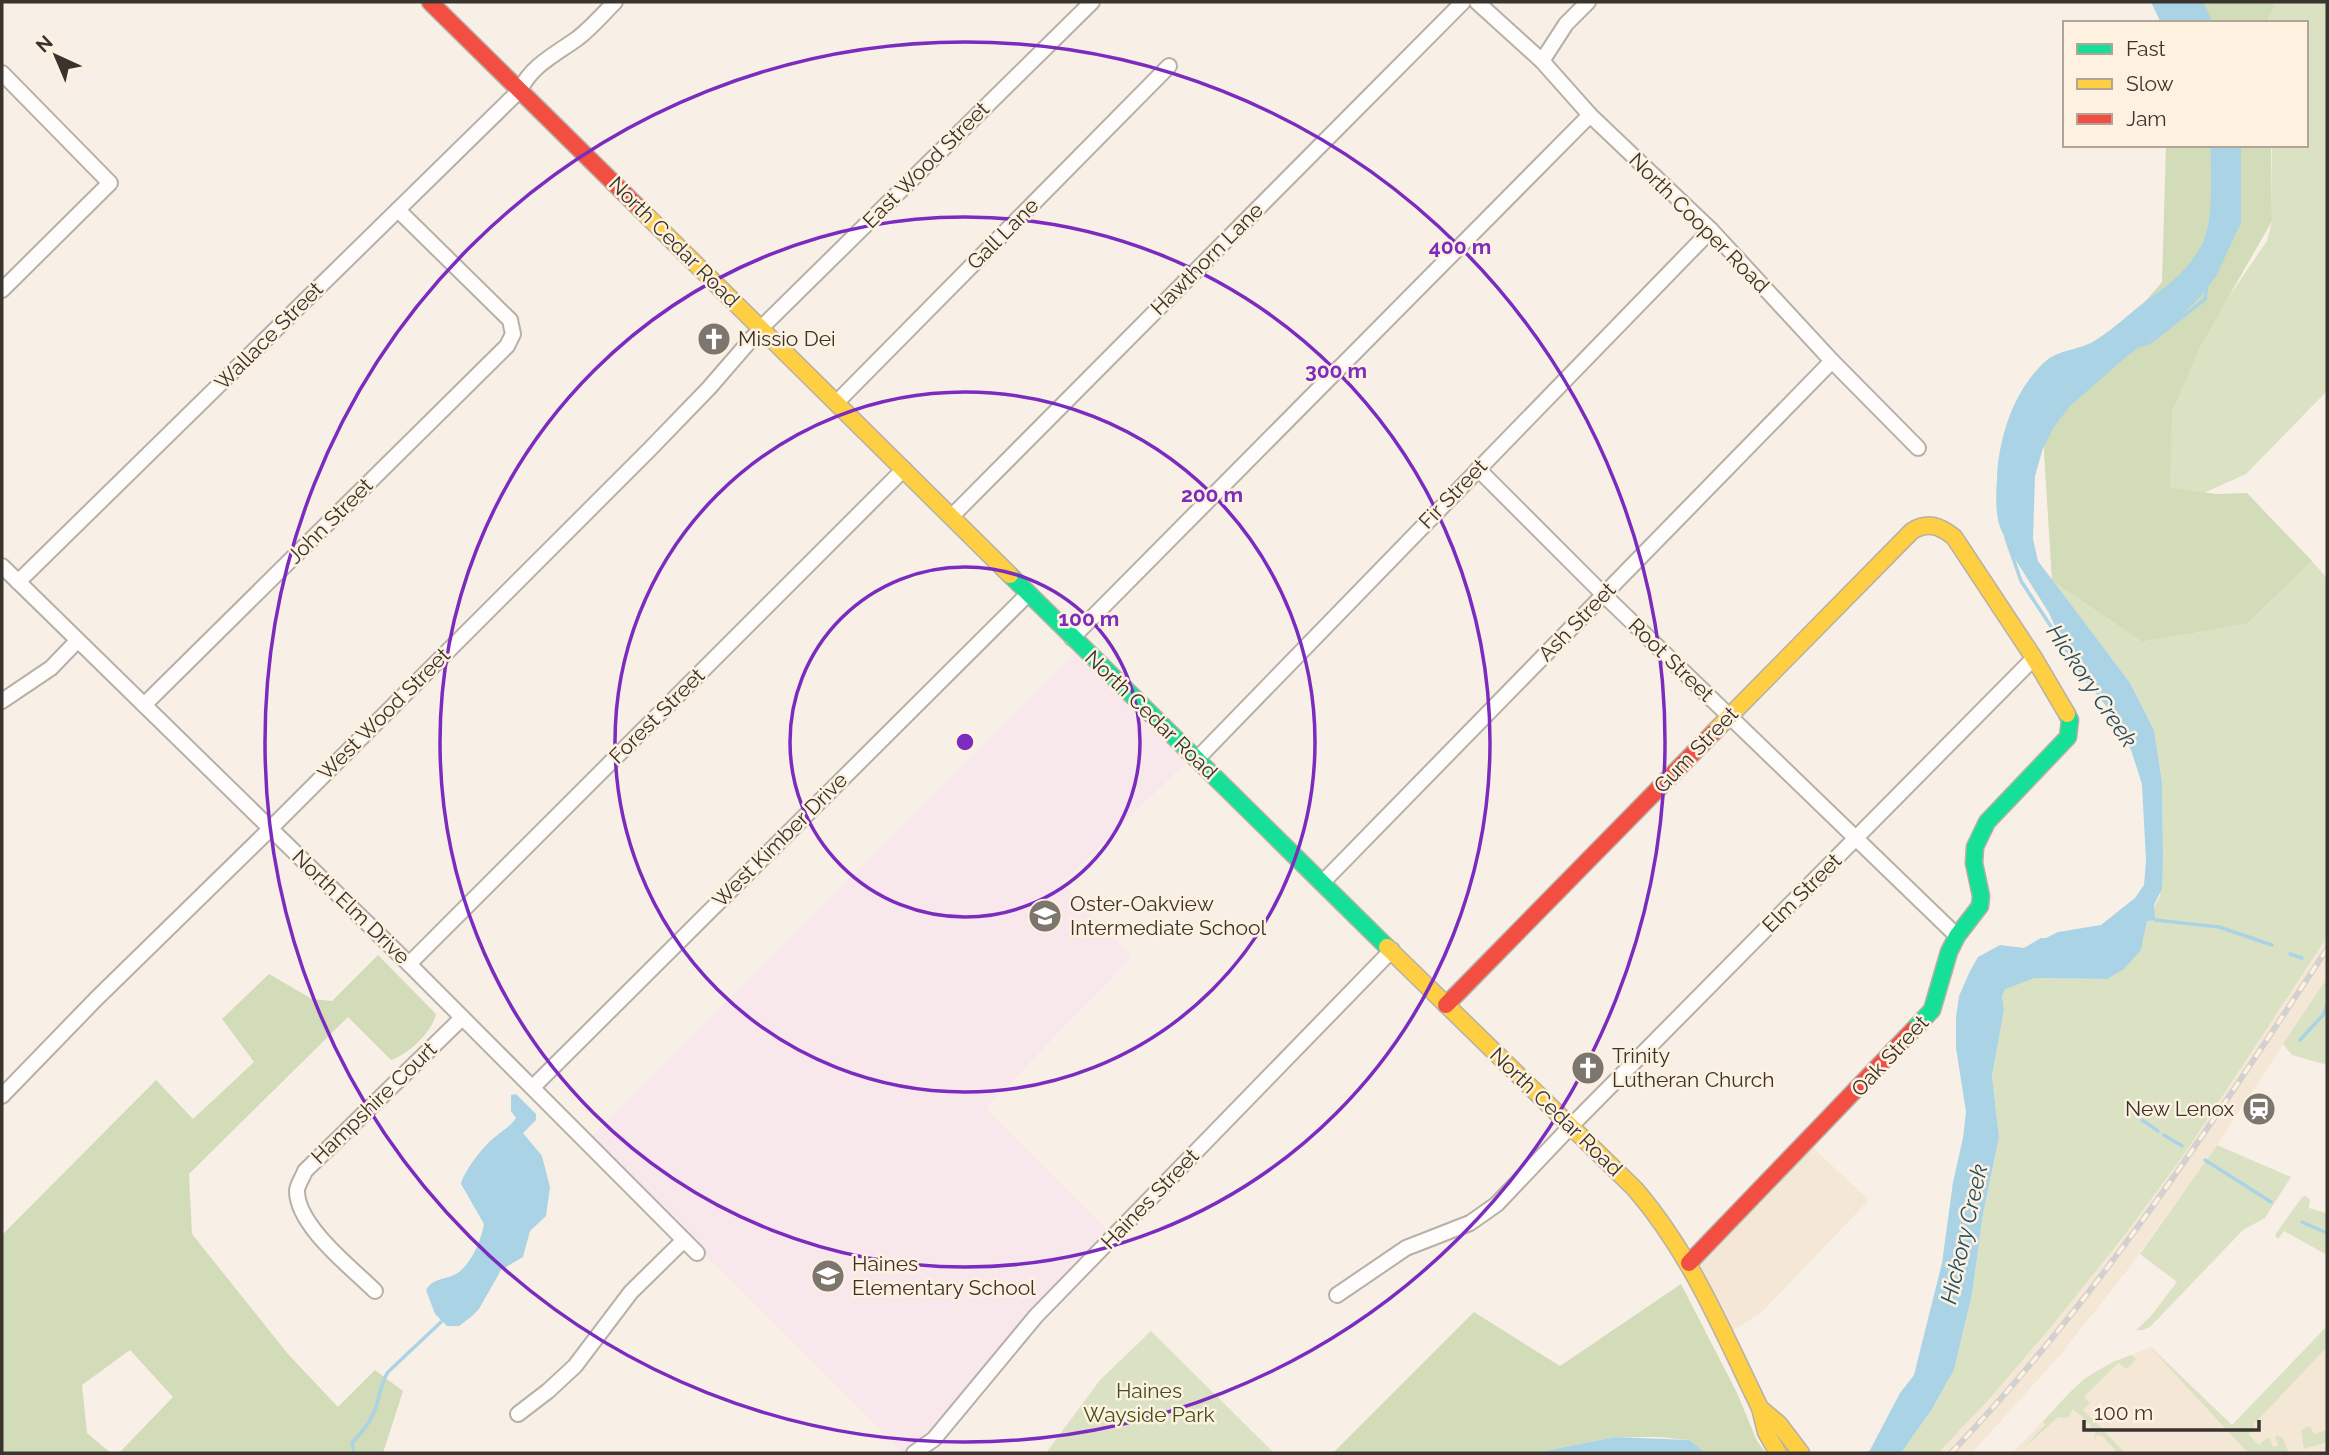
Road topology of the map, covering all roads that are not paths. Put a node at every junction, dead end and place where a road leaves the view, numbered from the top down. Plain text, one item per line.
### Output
1 (430, 2) edge
2 (615, 2) edge
3 (1092, 2) edge
4 (1462, 2) edge
5 (1477, 2) edge
6 (1588, 2) edge
7 (1542, 61) junction
8 (1169, 66) dead end
9 (2, 73) edge
10 (520, 90) junction
11 (1590, 115) junction
12 (398, 210) junction
13 (1711, 230) junction
14 (2, 290) edge
15 (761, 328) junction
16 (1832, 361) junction
17 (837, 402) junction
18 (1918, 447) dead end
19 (904, 469) junction
20 (1478, 469) junction
21 (952, 516) junction
22 (2, 566) edge
23 (18, 582) junction
24 (1028, 593) junction
25 (1604, 595) junction
26 (1072, 638) junction
27 (78, 641) junction
28 (2034, 658) junction
29 (2, 701) edge
30 (144, 705) junction
31 (1729, 716) junction
32 (1197, 759) junction
33 (270, 829) junction
34 (1856, 838) junction
35 (1322, 883) junction
36 (1957, 936) junction
37 (1392, 950) junction
38 (410, 964) junction
39 (1447, 1004) junction
40 (462, 1018) junction
41 (533, 1087) junction
42 (2, 1096) edge
43 (1570, 1127) junction
44 (684, 1240) junction
45 (697, 1253) dead end
46 (1689, 1263) junction
47 (375, 1291) dead end
48 (1337, 1295) dead end
49 (1760, 1408) junction
50 (518, 1414) dead end
51 (1800, 1452) edge
52 (914, 1453) edge
53 (1779, 1453) edge

1 - 10 street, North Cedar Road
2 - 10 street, Wallace Street
3 - 15 street, East Wood Street
4 - 21 street, Hawthorn Lane
5 - 7 street, North Cooper Road
6 - 7 street
7 - 11 street, North Cooper Road
8 - 17 street, Gall Lane
9 - 14 street
10 - 12 street, Wallace Street
10 - 15 street, North Cedar Road
11 - 13 street, North Cooper Road
11 - 26 street
12 - 23 street, Wallace Street
12 - 30 street, John Street
13 - 16 street, North Cooper Road
13 - 20 street, Fir Street
15 - 17 street, North Cedar Road
15 - 33 street, West Wood Street
16 - 18 street, North Cooper Road
16 - 25 street, Ash Street
17 - 19 street, North Cedar Road
19 - 21 street, North Cedar Road
19 - 38 street, Forest Street
20 - 25 street, Root Street
20 - 32 street, Fir Street
21 - 24 street, North Cedar Road
22 - 23 street, North Elm Drive
23 - 27 street, North Elm Drive
24 - 26 street, North Cedar Road
24 - 41 street, West Kimber Drive
25 - 31 street, Root Street
25 - 35 street, Ash Street
26 - 32 street, North Cedar Road
27 - 29 street
27 - 30 street, North Elm Drive
28 - 31 street, Gum Street
28 - 34 street, Elm Street
28 - 36 street, Oak Street
30 - 33 street, North Elm Drive
31 - 34 street, Root Street
31 - 39 street, Gum Street
32 - 35 street, North Cedar Road
33 - 38 street, North Elm Drive
33 - 42 street, West Wood Street
34 - 36 street, Root Street
34 - 43 street, Elm Street
35 - 37 street, North Cedar Road
36 - 46 street, Oak Street
37 - 39 street, North Cedar Road
37 - 52 street, Haines Street
38 - 40 street, North Elm Drive
39 - 43 street, North Cedar Road
40 - 41 street, North Elm Drive
40 - 47 street, Hampshire Court
41 - 44 street, North Elm Drive
43 - 46 street, North Cedar Road
43 - 48 street, Elm Street
44 - 45 street, North Elm Drive
44 - 50 street
46 - 49 street, North Cedar Road
49 - 51 street, North Cedar Road
49 - 53 street, North Cedar Road

